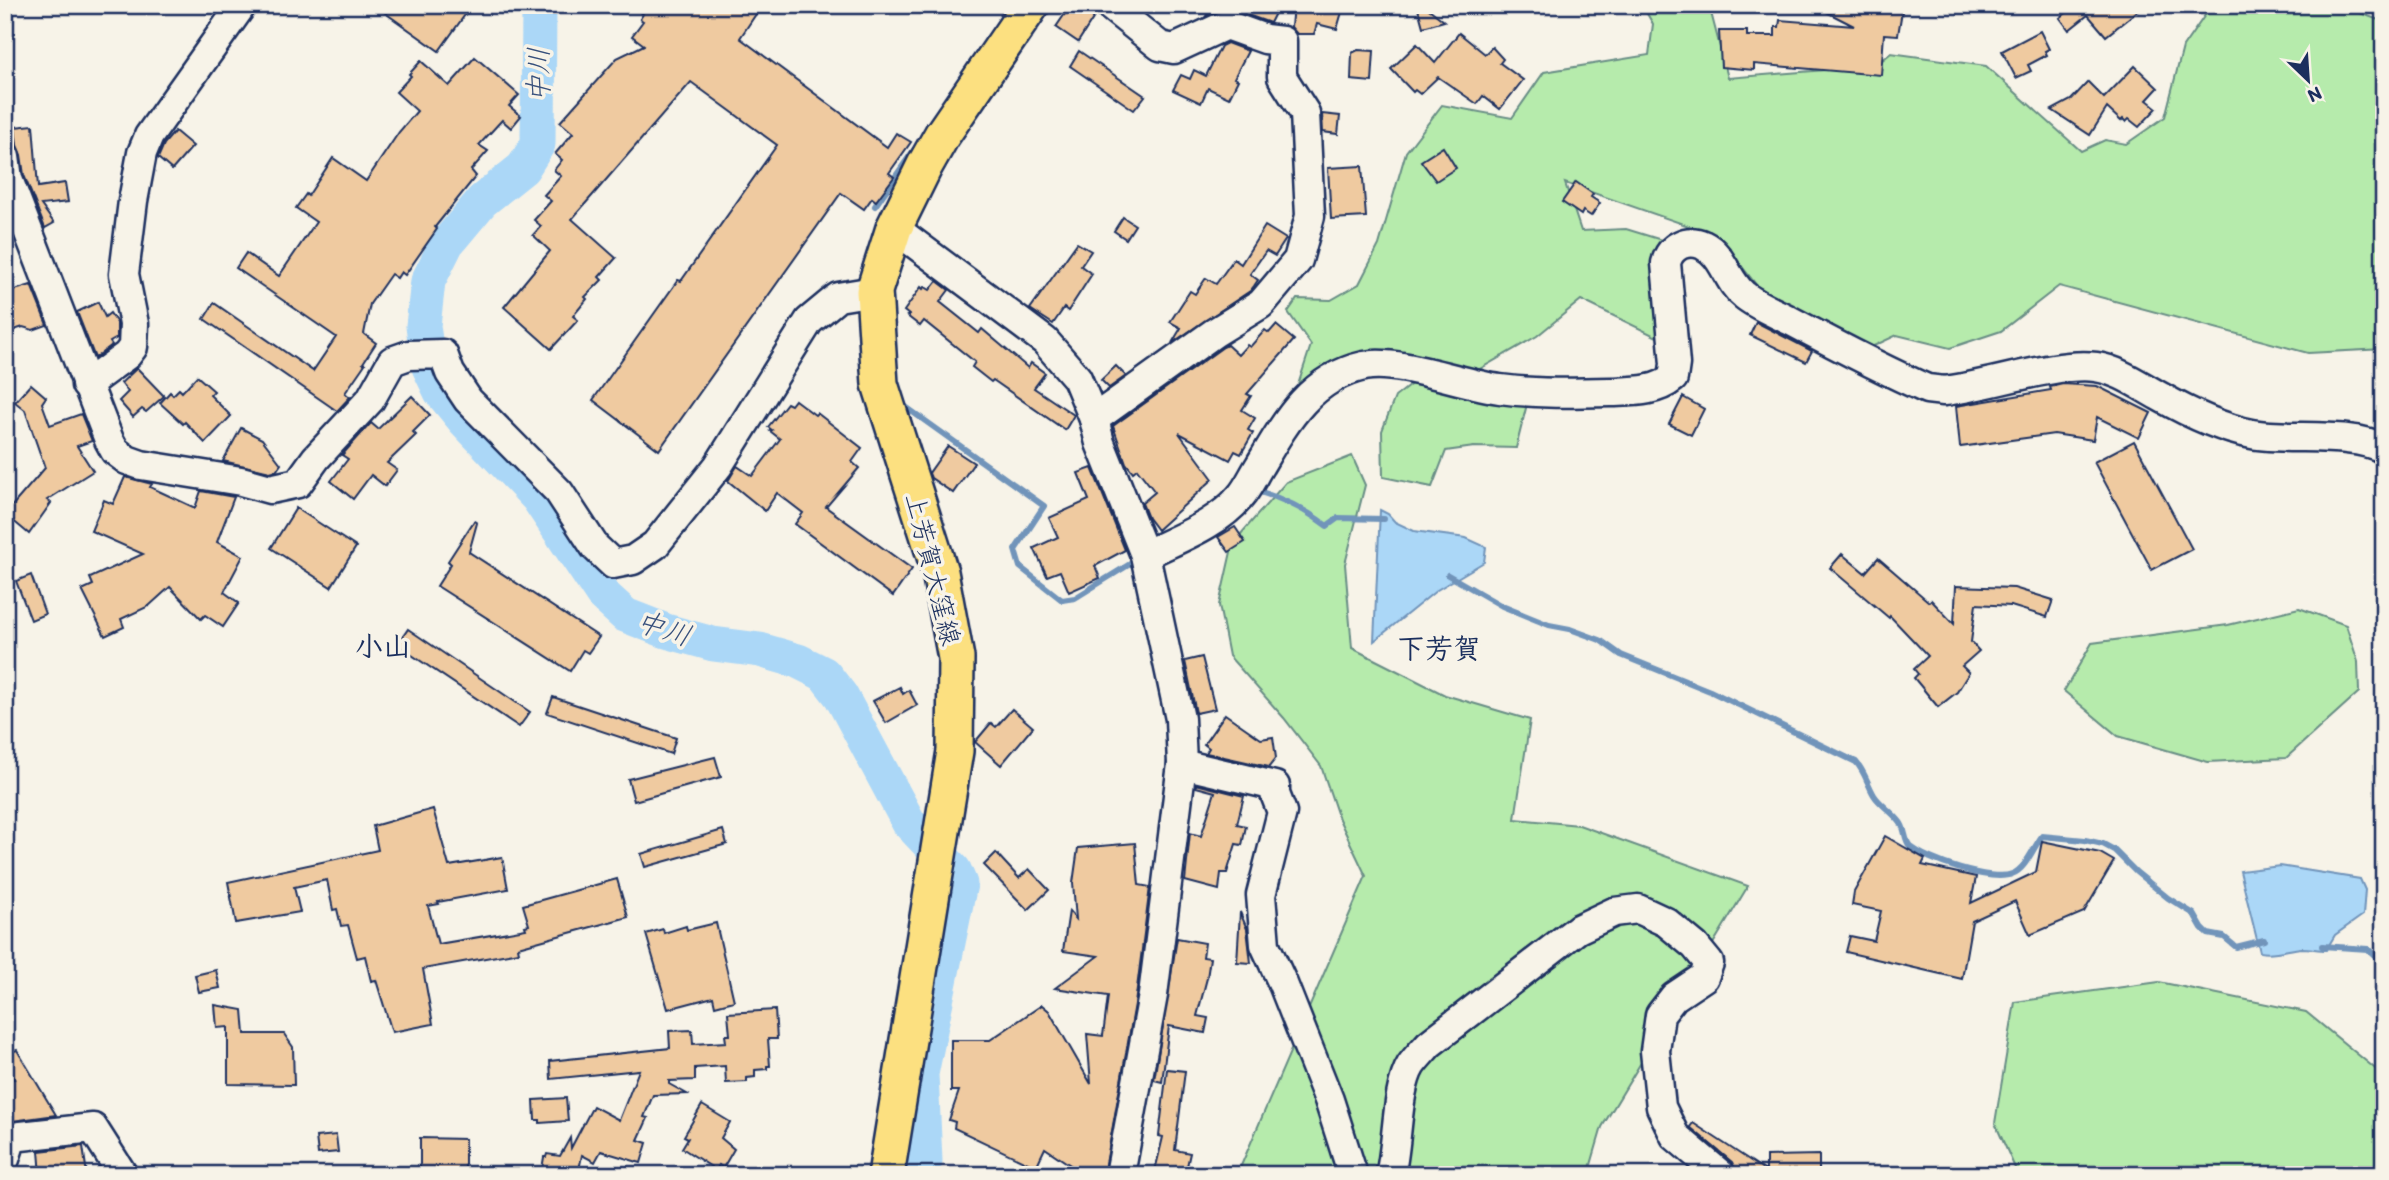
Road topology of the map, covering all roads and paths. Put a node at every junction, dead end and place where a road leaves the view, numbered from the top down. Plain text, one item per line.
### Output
1 (242, 5) edge
2 (1031, 5) edge
3 (1109, 5) edge
4 (1231, 15) edge
5 (5, 157) edge
6 (894, 228) junction
7 (874, 291) junction
8 (86, 384) junction
9 (1094, 419) junction
10 (2384, 449) edge
11 (1145, 555) junction
12 (1182, 764) junction
13 (5, 1159) edge
14 (123, 1175) edge
15 (886, 1175) edge
16 (1120, 1175) edge
17 (1353, 1175) edge
18 (1390, 1175) edge
19 (1721, 1175) edge

1 - 8 street
2 - 6 main road, 上芳賀大窪線
3 - 4 street
4 - 9 street
5 - 8 street
6 - 7 main road, 上芳賀大窪線
6 - 9 street
7 - 8 street
7 - 15 main road, 上芳賀大窪線
9 - 11 street
10 - 11 street
11 - 12 street
12 - 16 street
12 - 17 street
13 - 14 street
18 - 19 street

